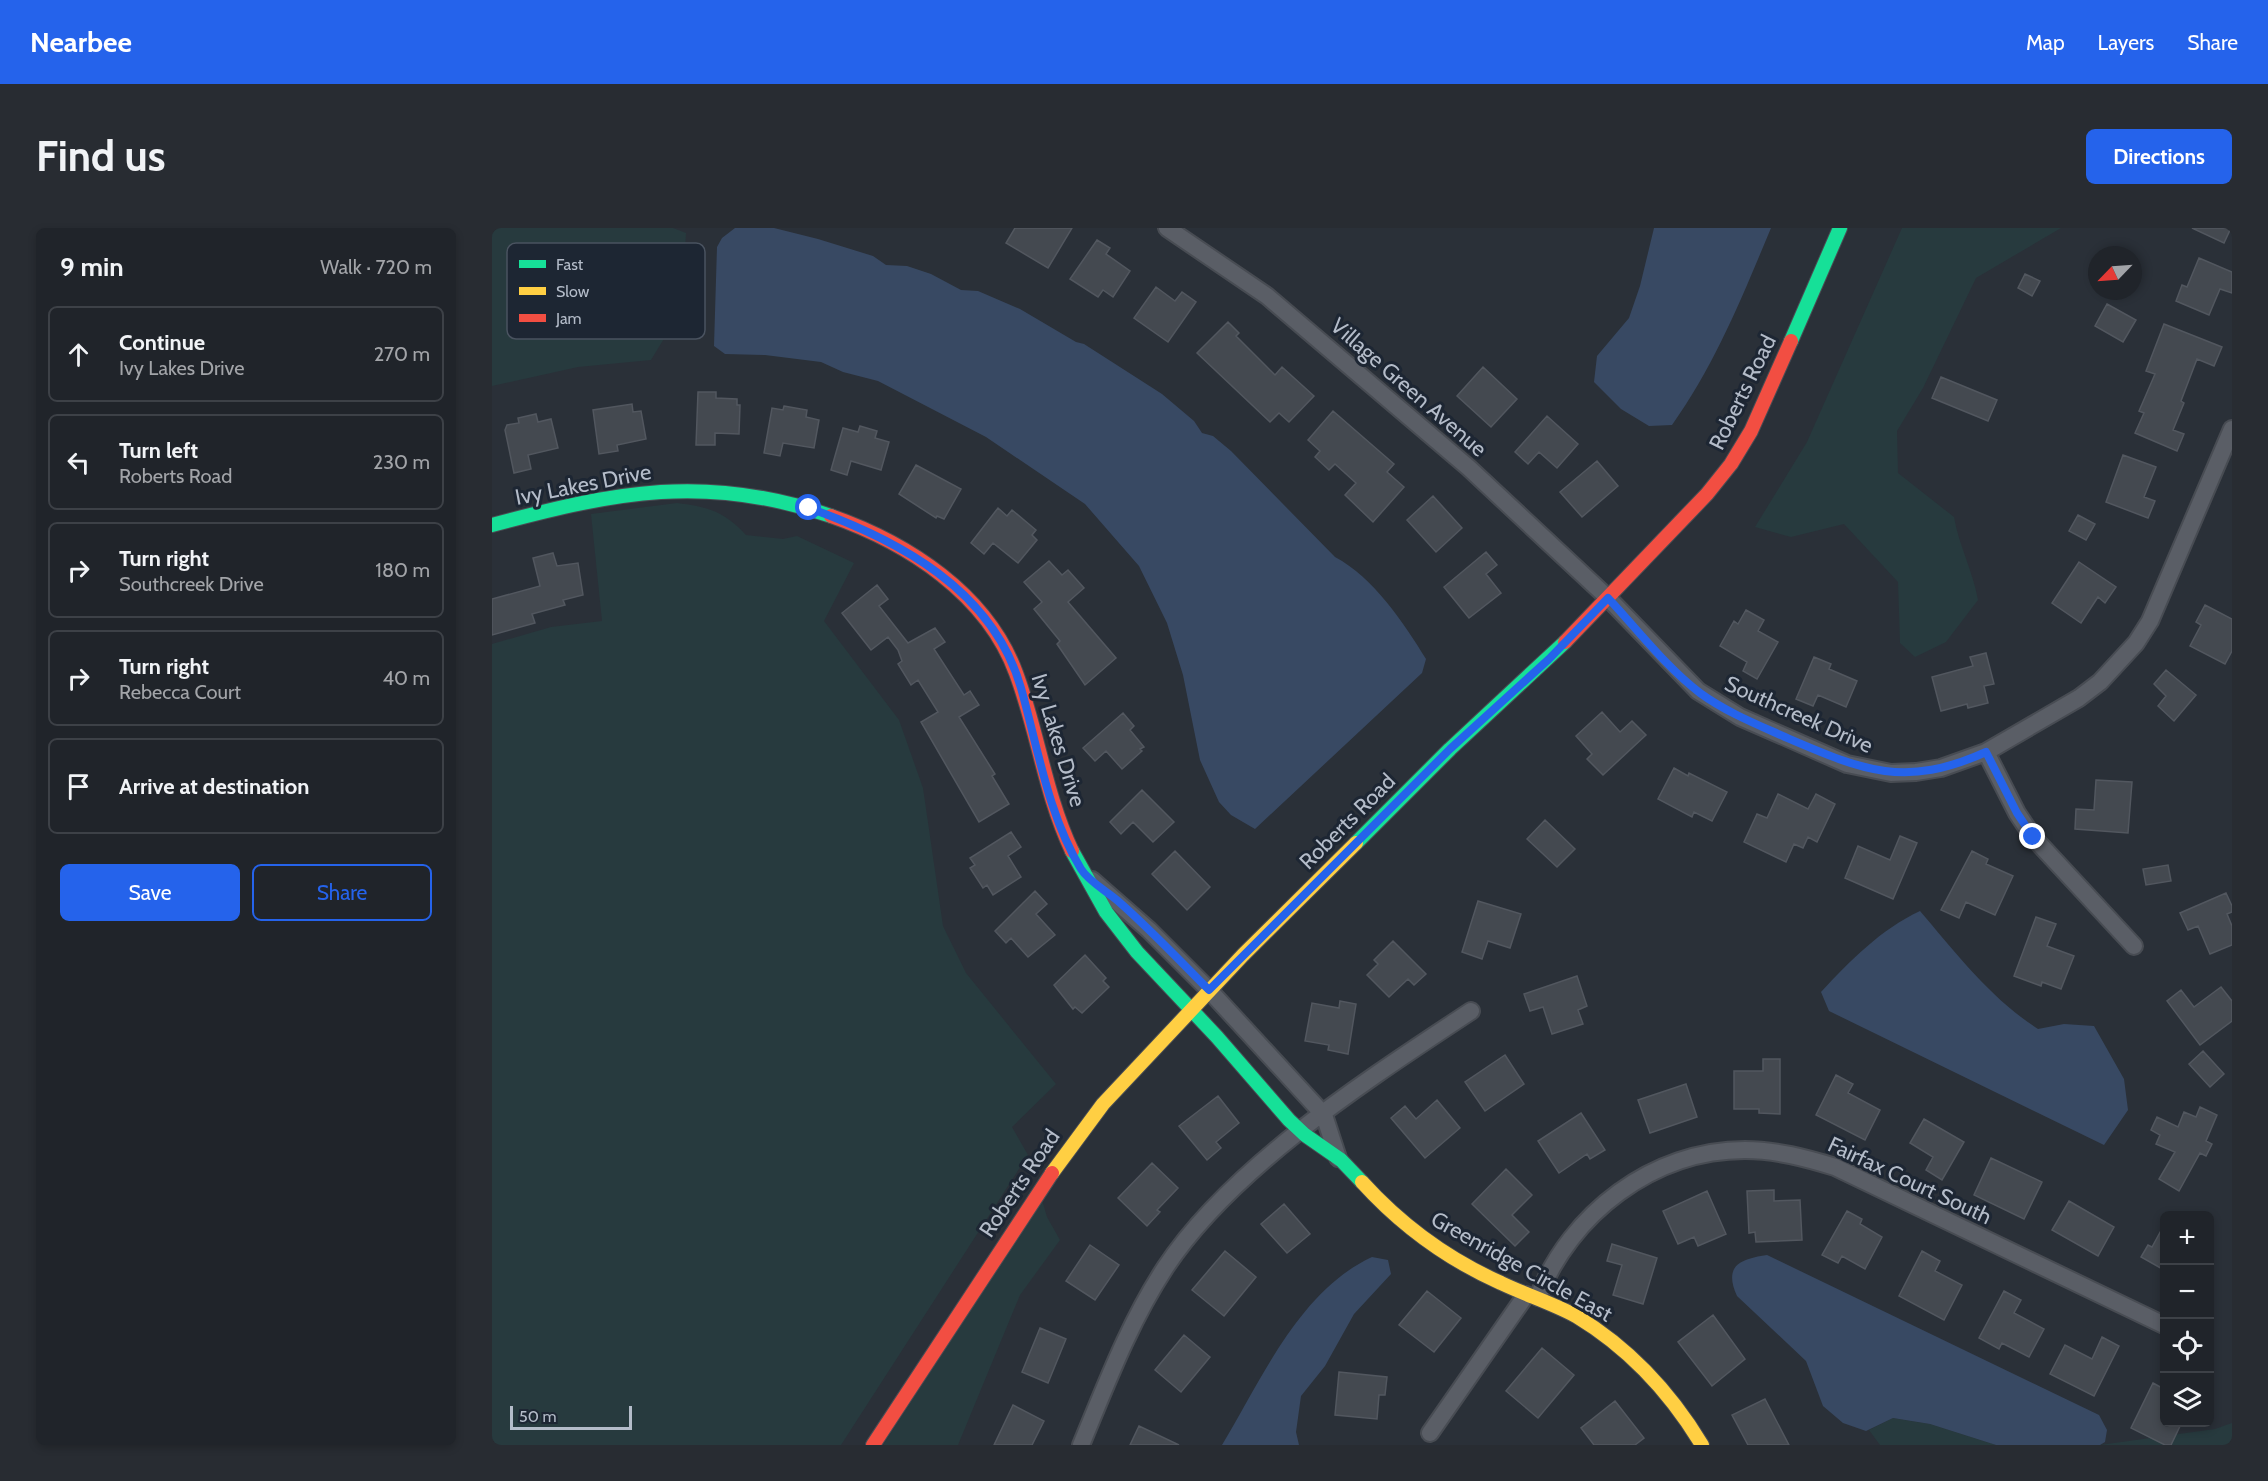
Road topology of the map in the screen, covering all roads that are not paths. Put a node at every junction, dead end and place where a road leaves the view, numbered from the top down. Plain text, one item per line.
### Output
1 (1167, 228) edge
2 (1840, 228) edge
3 (2232, 429) edge
4 (492, 525) edge
5 (1608, 598) junction
6 (1986, 752) junction
7 (1082, 872) junction
8 (2134, 946) dead end
9 (1209, 990) junction
10 (1191, 1008) junction
11 (1471, 1011) dead end
12 (1324, 1114) junction
13 (1301, 1132) junction
14 (1338, 1158) junction
15 (1532, 1296) junction
16 (2160, 1323) edge
17 (1430, 1433) dead end
18 (873, 1445) edge
19 (1081, 1445) edge
20 (1702, 1445) edge

1 - 5 street, Village Green Avenue
2 - 5 street, Roberts Road
3 - 6 street, Southcreek Drive
4 - 7 street, Ivy Lakes Drive
5 - 6 street, Southcreek Drive
5 - 9 street, Roberts Road
6 - 8 street
7 - 9 street, Ivy Lakes Drive
7 - 10 street, Ivy Lakes Drive
9 - 10 street, Roberts Road
9 - 12 street, Greenridge Circle East
10 - 13 street, Greenridge Circle East
10 - 18 street, Roberts Road
11 - 12 street
12 - 13 street
12 - 14 street, Greenridge Circle East
13 - 14 street, Greenridge Circle East
13 - 19 street
14 - 15 street, Greenridge Circle East
15 - 16 street, Fairfax Court South
15 - 17 street, Fairfax Court South
15 - 20 street, Greenridge Circle East

